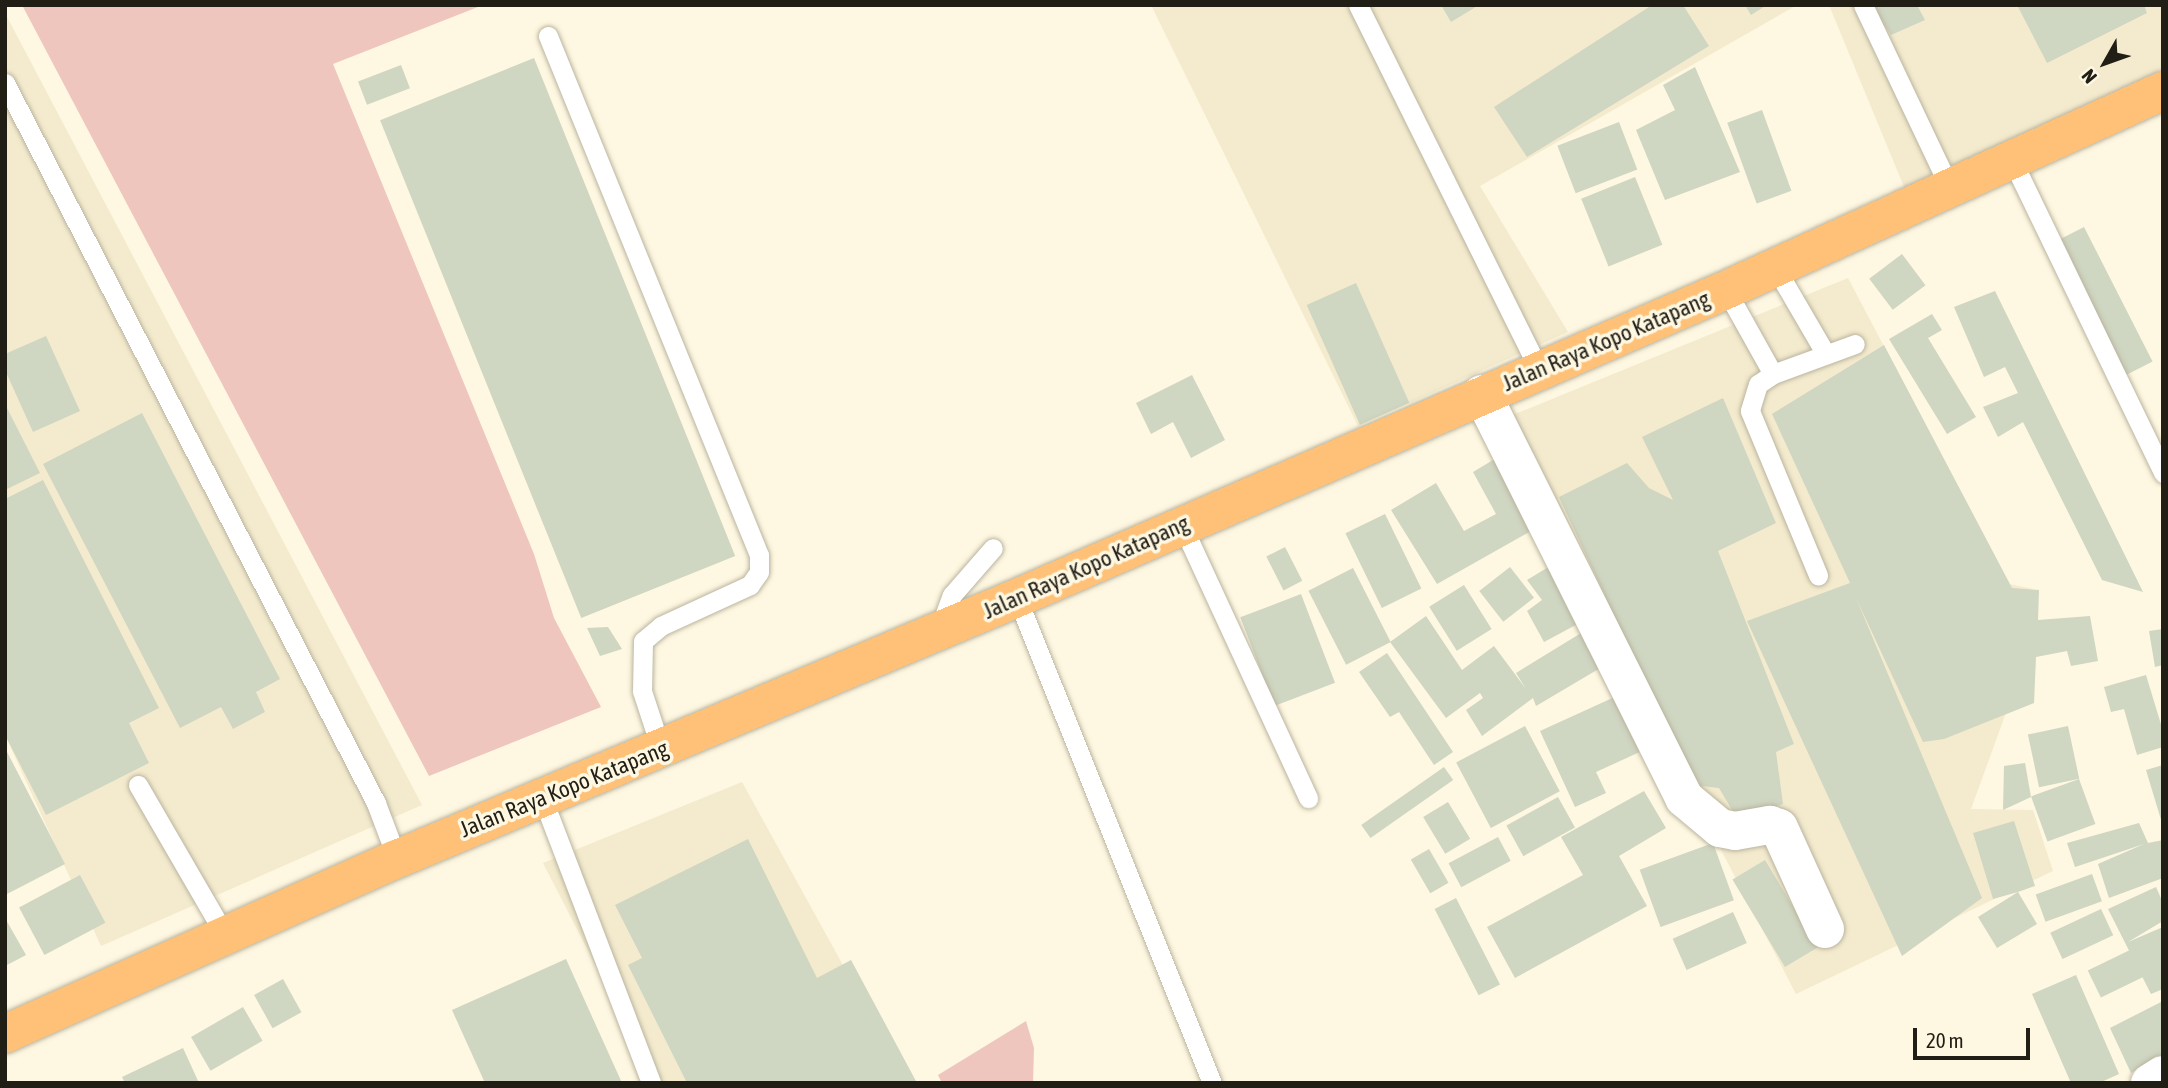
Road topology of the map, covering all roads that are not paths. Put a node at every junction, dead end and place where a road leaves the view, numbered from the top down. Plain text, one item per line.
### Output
1 (1358, 5) edge
2 (1863, 5) edge
3 (548, 36) dead end
4 (5, 83) edge
5 (2161, 95) edge
6 (2011, 158) junction
7 (1949, 186) junction
8 (1775, 267) junction
9 (1726, 290) junction
10 (1855, 344) dead end
11 (1825, 353) junction
12 (1539, 370) junction
13 (1773, 374) junction
14 (1482, 394) junction
15 (2163, 473) edge
16 (1182, 525) junction
17 (993, 548) dead end
18 (1818, 575) dead end
19 (1017, 598) junction
20 (939, 631) junction
21 (662, 750) junction
22 (138, 785) dead end
23 (542, 797) junction
24 (1308, 797) dead end
25 (397, 859) junction
26 (1825, 929) dead end
27 (226, 937) junction
28 (5, 1034) edge
29 (2163, 1075) edge
30 (651, 1083) edge
31 (1212, 1083) edge
32 (2150, 1083) edge

1 - 12 lane
2 - 7 lane
3 - 21 lane
4 - 25 lane
5 - 6 main road, Jalan Raya Kopo Katapang
6 - 7 main road, Jalan Raya Kopo Katapang
6 - 15 lane
7 - 8 main road, Jalan Raya Kopo Katapang
8 - 9 main road, Jalan Raya Kopo Katapang
8 - 11 lane
9 - 12 main road, Jalan Raya Kopo Katapang
9 - 13 lane
10 - 11 lane
11 - 13 lane
12 - 14 main road, Jalan Raya Kopo Katapang
13 - 18 lane
14 - 16 main road, Jalan Raya Kopo Katapang
14 - 26 street
16 - 19 main road, Jalan Raya Kopo Katapang
16 - 24 lane
17 - 20 lane
19 - 20 main road, Jalan Raya Kopo Katapang
19 - 31 lane
20 - 21 main road, Jalan Raya Kopo Katapang
21 - 23 main road, Jalan Raya Kopo Katapang
22 - 27 lane
23 - 25 main road, Jalan Raya Kopo Katapang
23 - 30 lane
25 - 27 main road, Jalan Raya Kopo Katapang
27 - 28 main road, Jalan Raya Kopo Katapang
29 - 32 street

